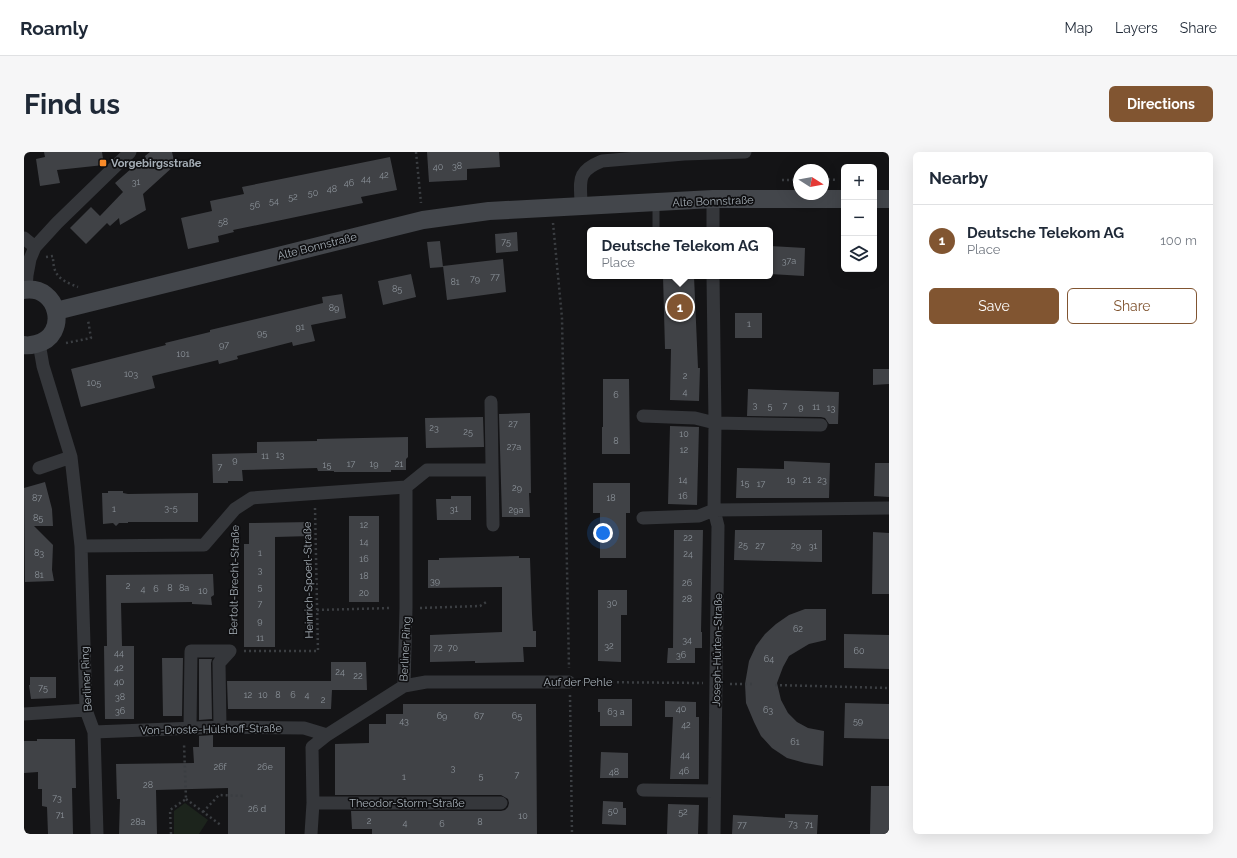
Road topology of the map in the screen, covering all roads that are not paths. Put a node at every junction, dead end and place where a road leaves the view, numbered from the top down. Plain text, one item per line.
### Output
1 (130, 152) edge
2 (745, 152) edge
3 (713, 199) junction
4 (841, 199) edge
5 (877, 199) edge
6 (889, 199) edge
7 (656, 202) junction
8 (582, 206) junction
9 (656, 227) edge
10 (713, 227) edge
11 (24, 238) edge
12 (35, 247) junction
13 (713, 279) edge
14 (25, 290) edge
15 (56, 311) junction
16 (31, 344) edge
17 (491, 402) dead end
18 (643, 416) dead end
19 (715, 423) junction
20 (821, 425) dead end
21 (71, 457) junction
22 (39, 468) dead end
23 (492, 470) junction
24 (406, 487) junction
25 (889, 508) edge
26 (714, 510) junction
27 (643, 518) dead end
28 (493, 525) dead end
29 (81, 546) junction
30 (569, 682) road end
31 (404, 686) junction
32 (86, 710) junction
33 (24, 714) edge
34 (220, 727) junction
35 (186, 728) junction
36 (94, 732) junction
37 (327, 735) junction
38 (643, 790) dead end
39 (714, 791) junction
40 (313, 803) junction
41 (501, 803) dead end
42 (97, 834) edge
43 (312, 834) edge
44 (714, 834) edge

1 - 12 street
2 - 8 street
3 - 4 main road, Alte Bonnstraße
3 - 7 main road, Alte Bonnstraße
3 - 10 street
5 - 6 main road
7 - 8 main road, Alte Bonnstraße
7 - 9 lane
8 - 15 main road, Alte Bonnstraße
11 - 12 street
12 - 14 street
13 - 19 street, Joseph-Hürten-Straße
14 - 15 main road
15 - 16 main road
16 - 21 street, Berliner Ring
17 - 23 street
18 - 19 street
19 - 20 street
19 - 26 street, Joseph-Hürten-Straße
21 - 22 street
21 - 29 street, Berliner Ring
23 - 24 street
23 - 28 street
24 - 29 street
24 - 31 street, Berliner Ring
25 - 26 street
26 - 27 street
26 - 39 street, Joseph-Hürten-Straße
29 - 32 street, Berliner Ring
30 - 31 street, Auf der Pehle
31 - 37 street, Berliner Ring
32 - 33 street
32 - 36 street, Berliner Ring
34 - 35 street, Von-Droste-Hülshoff-Straße
34 - 35 street, Bertolt-Brecht-Straße
34 - 37 street, Von-Droste-Hülshoff-Straße
35 - 36 street, Von-Droste-Hülshoff-Straße
36 - 42 street, Berliner Ring
37 - 40 street, Berliner Ring
38 - 39 street
39 - 44 street, Joseph-Hürten-Straße
40 - 41 street, Theodor-Storm-Straße
40 - 43 street, Berliner Ring

